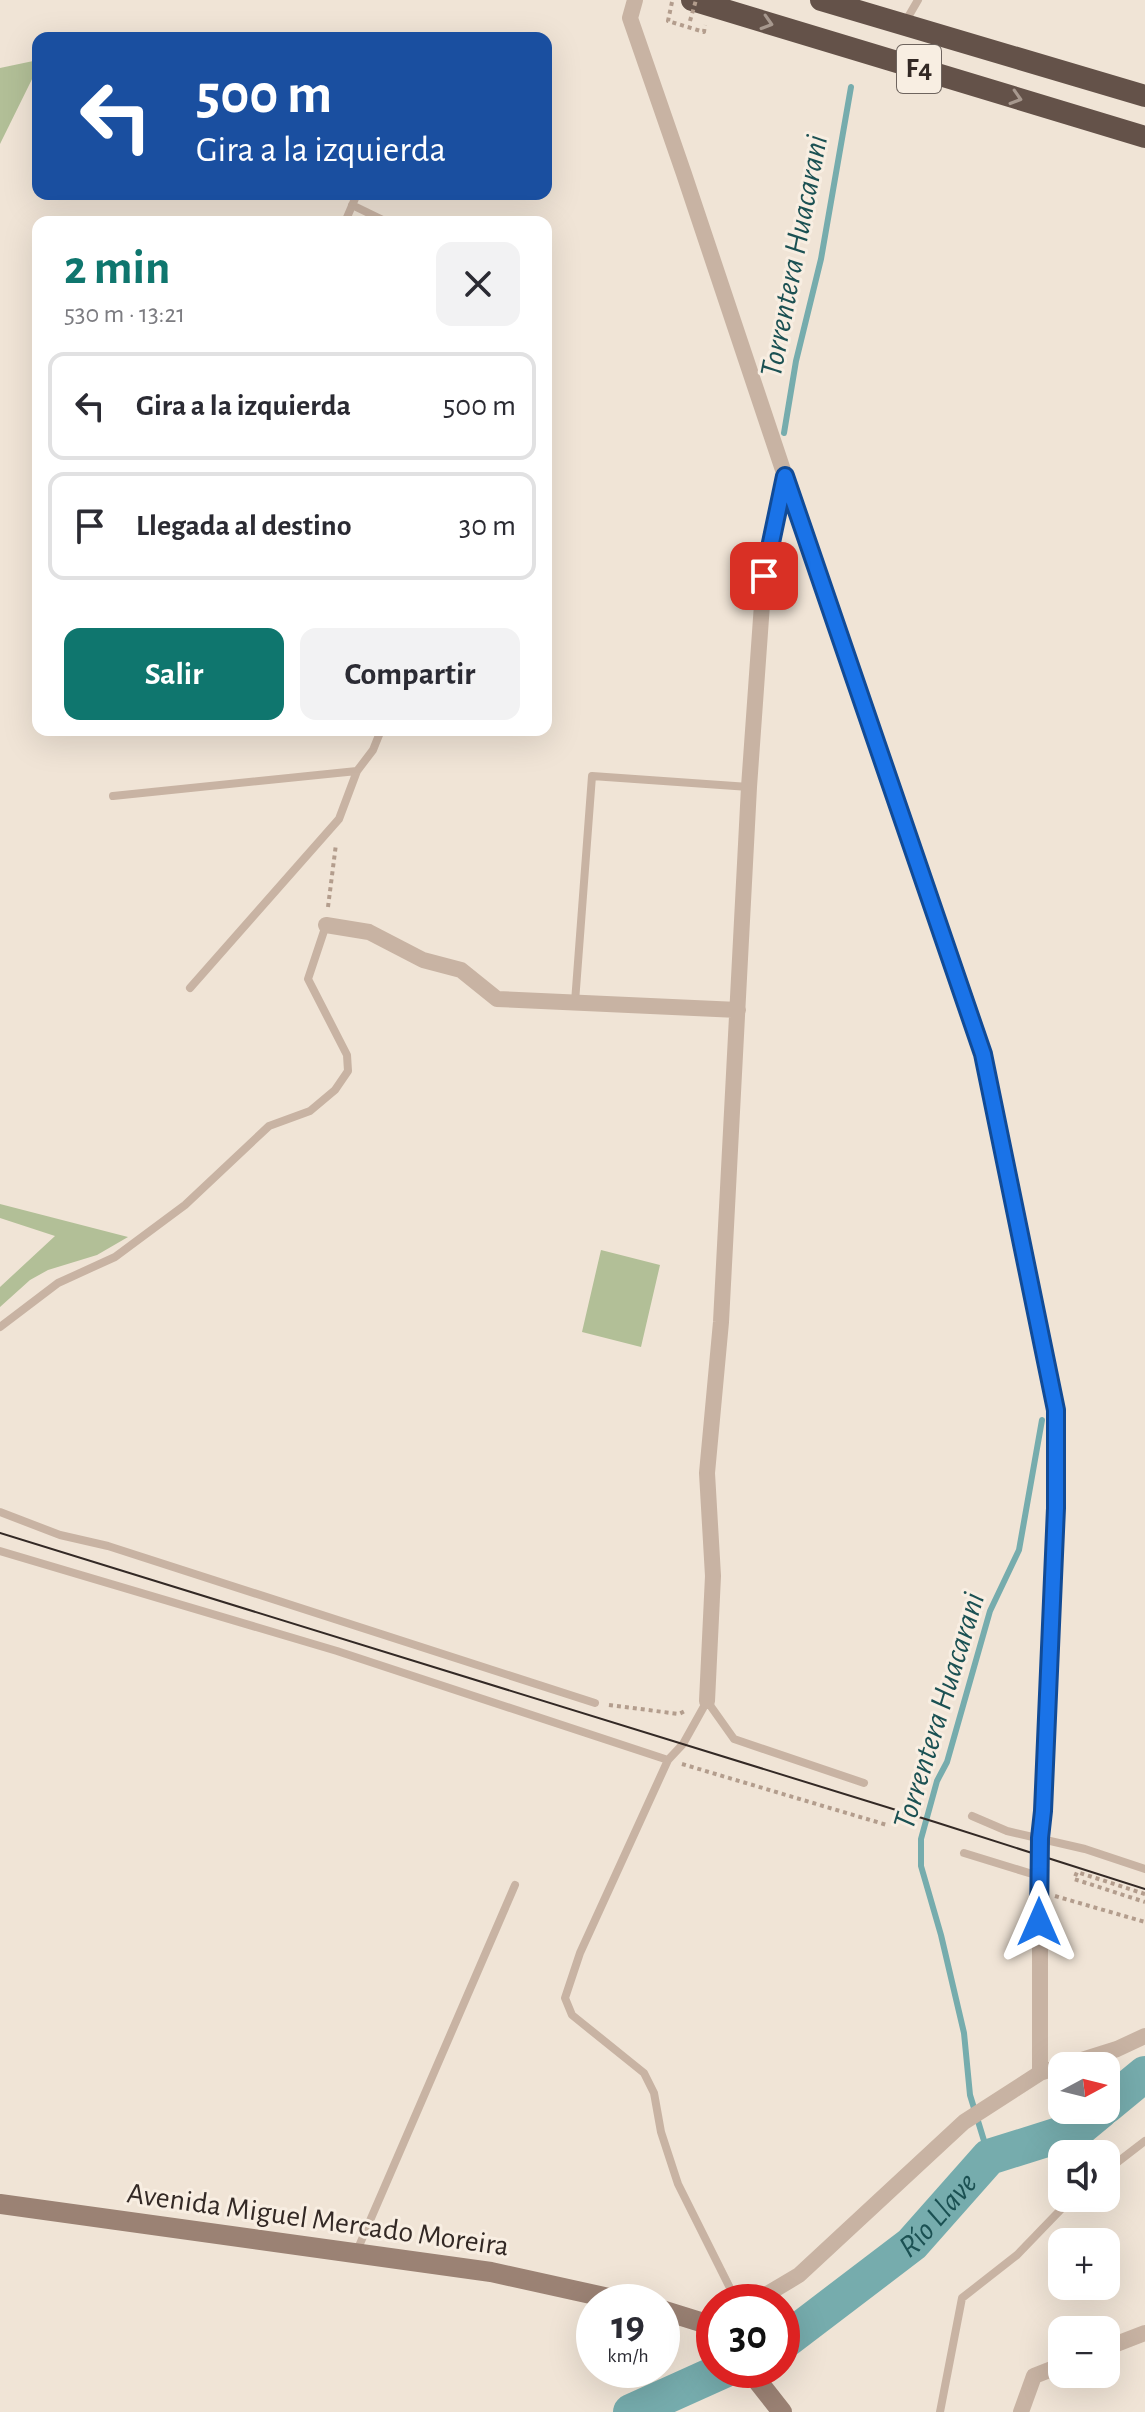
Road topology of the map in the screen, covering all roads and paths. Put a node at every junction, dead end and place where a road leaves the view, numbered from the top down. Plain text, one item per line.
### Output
1 (635, 0) edge
2 (672, 0) edge
3 (821, 0) edge
4 (918, 0) edge
5 (693, 7) edge
6 (904, 24) junction
7 (1145, 96) edge
8 (1145, 137) edge
9 (354, 200) edge
10 (352, 205) junction
11 (347, 216) edge
12 (375, 216) edge
13 (785, 476) junction
14 (379, 736) edge
15 (357, 771) junction
16 (749, 787) junction
17 (113, 796) dead end
18 (339, 819) junction
19 (326, 925) junction
20 (190, 988) dead end
21 (575, 1002) junction
22 (738, 1010) junction
23 (0, 1327) edge
24 (0, 1512) edge
25 (0, 1551) edge
26 (707, 1701) junction
27 (595, 1703) joint
28 (668, 1760) junction
29 (864, 1783) dead end
30 (972, 1816) dead end
31 (887, 1825) dead end
32 (1040, 1838) junction
33 (964, 1853) dead end
34 (1145, 1869) edge
35 (1039, 1884) junction
36 (515, 1885) dead end
37 (1145, 1894) edge
38 (1145, 1902) edge
39 (1145, 1922) edge
40 (1145, 2036) edge
41 (1107, 2052) edge
42 (1048, 2070) edge
43 (1040, 2073) junction
44 (1145, 2141) edge
45 (1120, 2160) edge
46 (0, 2204) edge
47 (1058, 2212) edge
48 (356, 2254) junction
49 (728, 2284) edge
50 (784, 2284) edge
51 (576, 2291) edge
52 (1145, 2333) edge
53 (1120, 2343) edge
54 (1048, 2370) edge
55 (763, 2388) edge
56 (782, 2412) edge
57 (940, 2412) edge
58 (1021, 2412) edge

1 - 13 street
2 - 5 path
3 - 6 highway, F4
4 - 6 lane
5 -> 8 highway, F4
6 - 7 highway, F4
9 - 10 lane
10 - 11 lane
10 - 12 lane
13 - 16 street
13 - 32 street
14 - 15 lane
15 - 17 lane
15 - 18 lane
16 - 21 lane
16 - 22 street
18 - 19 path
18 - 20 lane
19 - 21 street
19 - 23 lane
21 - 22 street
22 - 26 street
24 - 27 lane
25 - 28 lane
26 - 27 path
26 - 28 lane
26 - 29 lane
28 - 31 path
28 - 49 lane
30 - 32 lane
32 - 34 lane
32 - 35 street
33 - 35 lane
35 - 39 path
35 - 43 street
36 - 48 lane
37 - 38 path
40 - 41 street
42 - 43 street
43 - 50 street
44 - 45 lane
46 - 48 main road, Avenida Miguel Mercado Moreira
47 - 57 lane
48 - 51 main road, Avenida Miguel Mercado Moreira
52 - 53 street
54 - 58 street
55 - 56 main road

